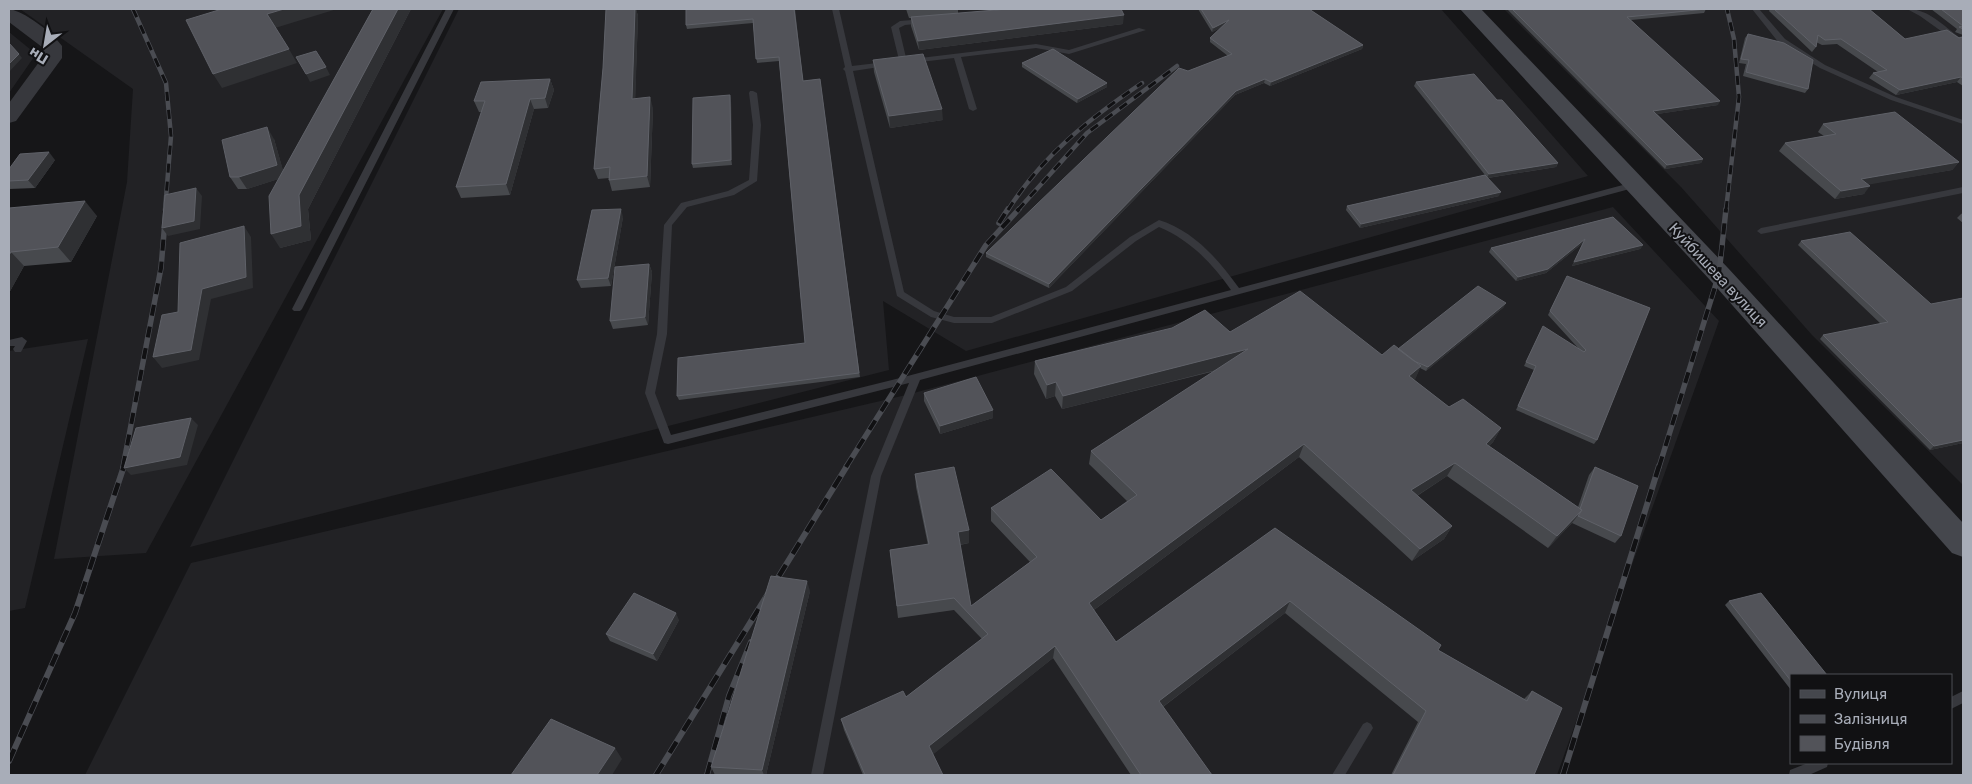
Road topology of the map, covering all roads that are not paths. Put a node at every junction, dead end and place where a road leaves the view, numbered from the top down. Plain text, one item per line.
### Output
1 (450, 9) edge
2 (834, 9) edge
3 (1470, 9) edge
4 (1755, 9) edge
5 (1911, 9) edge
6 (9, 14) edge
7 (932, 20) edge
8 (1142, 30) dead end
9 (1963, 38) edge
10 (957, 56) junction
11 (903, 62) junction
12 (847, 69) junction
13 (753, 93) dead end
14 (973, 109) dead end
15 (9, 117) edge
16 (1963, 122) edge
17 (1634, 185) junction
18 (1963, 190) edge
19 (1761, 232) dead end
20 (1237, 292) junction
21 (296, 309) dead end
22 (9, 343) edge
23 (18, 349) dead end
24 (916, 378) junction
25 (1963, 544) edge
26 (1367, 728) dead end
27 (1820, 764) edge
28 (817, 775) edge
29 (1338, 775) edge
30 (1795, 775) edge

1 - 21 lane
2 - 12 lane
3 - 17 main road, Куйбишева вулиця
4 - 16 lane
5 - 9 lane
6 - 15 street
7 - 11 lane
8 - 10 lane
10 - 11 lane
10 - 14 lane
11 - 12 lane
12 - 20 lane
13 - 24 lane
17 - 20 lane
17 - 25 main road, Куйбишева вулиця
18 - 19 lane
20 - 24 lane
22 - 23 lane
24 - 28 lane
26 - 29 lane
27 - 30 lane

